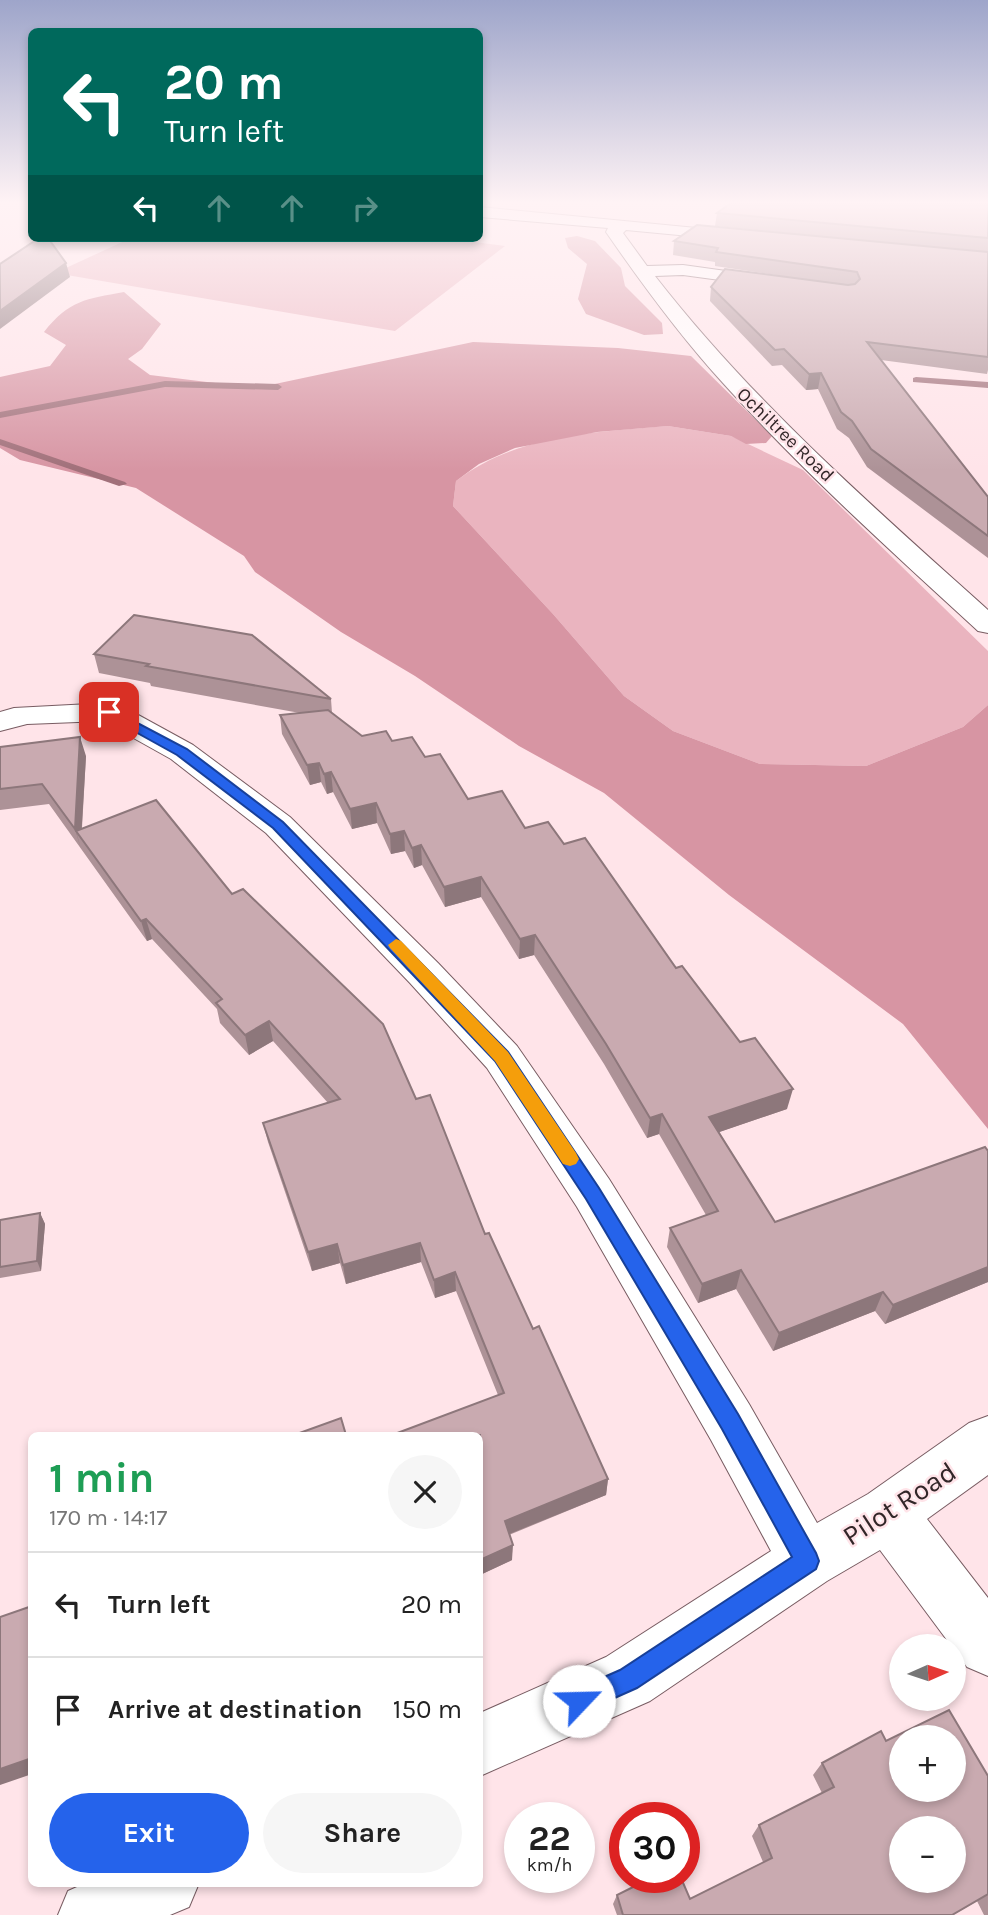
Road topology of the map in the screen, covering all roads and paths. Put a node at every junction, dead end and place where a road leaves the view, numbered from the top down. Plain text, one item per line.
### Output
1 (659, 292) edge
2 (988, 625) edge
3 (0, 722) edge
4 (988, 1442) edge
5 (888, 1514) junction
6 (807, 1561) junction
7 (988, 1646) edge
8 (483, 1744) edge
9 (156, 1887) edge
10 (92, 1915) edge

1 - 2 street, Ochiltree Road
3 - 6 street
4 - 5 street, Pilot Road
5 - 6 street, Pilot Road
5 - 7 street
6 - 8 street, Pilot Road
9 - 10 street

